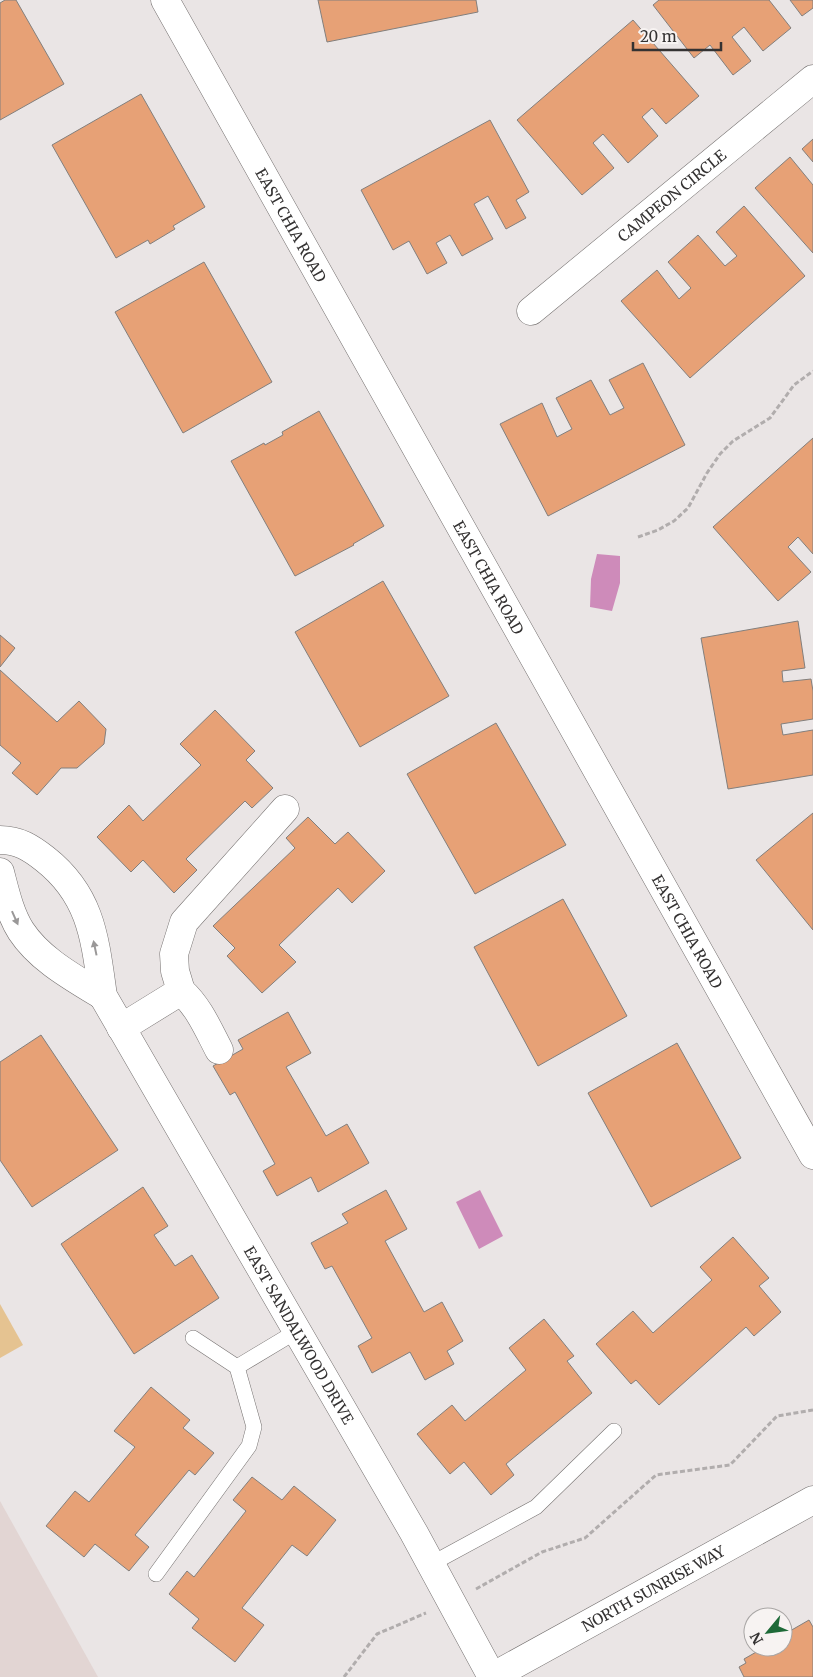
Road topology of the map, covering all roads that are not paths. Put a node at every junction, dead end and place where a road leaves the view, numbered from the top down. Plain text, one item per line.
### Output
1 (165, 0) edge
2 (813, 79) edge
3 (531, 311) dead end
4 (285, 808) dead end
5 (0, 840) edge
6 (0, 872) edge
7 (181, 991) junction
8 (103, 996) junction
9 (121, 1028) junction
10 (219, 1050) dead end
11 (813, 1154) edge
12 (297, 1331) junction
13 (193, 1338) dead end
14 (237, 1366) junction
15 (614, 1431) dead end
16 (813, 1500) edge
17 (431, 1564) junction
18 (156, 1574) dead end
19 (502, 1674) edge

1 - 11 street, EAST CHIA ROAD
2 - 3 street, CAMPEON CIRCLE
4 - 7 street
8 -> 5 street, EAST SANDALWOOD DRIVE
6 -> 8 street, EAST SANDALWOOD DRIVE
7 - 9 street
7 - 10 street
8 - 9 street, EAST SANDALWOOD DRIVE
9 - 12 street, EAST SANDALWOOD DRIVE
12 - 14 lane
12 - 17 street, EAST SANDALWOOD DRIVE
13 - 14 lane
14 - 18 lane
15 - 17 lane
16 - 19 street, NORTH SUNRISE WAY
17 - 19 street, EAST SANDALWOOD DRIVE

